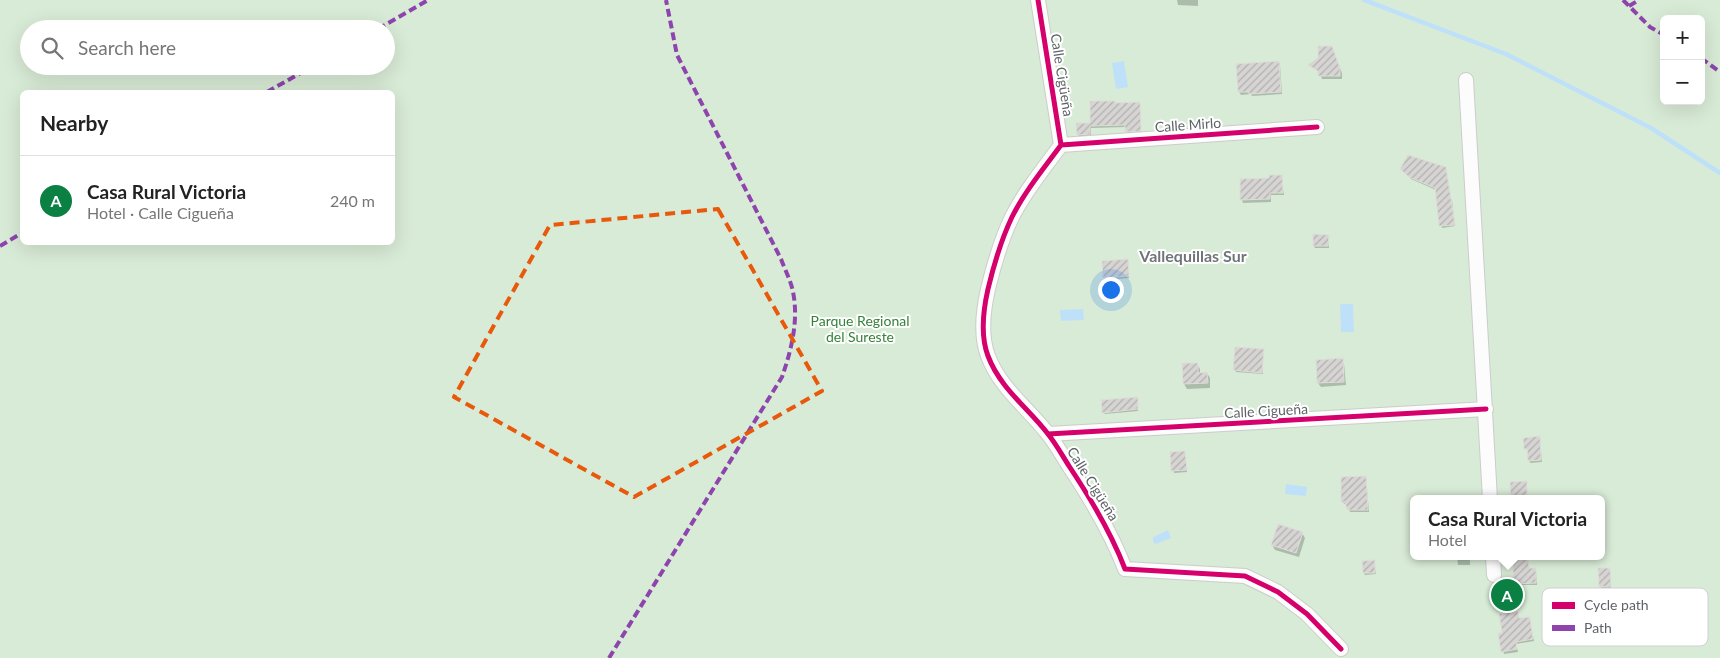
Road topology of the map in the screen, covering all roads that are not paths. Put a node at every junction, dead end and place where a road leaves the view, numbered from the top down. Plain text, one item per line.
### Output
1 (1038, 0) edge
2 (1466, 80) dead end
3 (1317, 127) dead end
4 (1061, 145) junction
5 (1486, 410) junction
6 (1048, 434) junction
7 (1490, 495) edge
8 (1493, 560) edge
9 (1494, 575) dead end
10 (1341, 649) dead end

1 - 4 street, Calle Cigüeña
2 - 5 street
3 - 4 street, Calle Mirlo
4 - 6 street, Calle Cigüeña
5 - 6 street, Calle Cigueña
5 - 7 street
6 - 10 street, Calle Cigüeña
8 - 9 street

